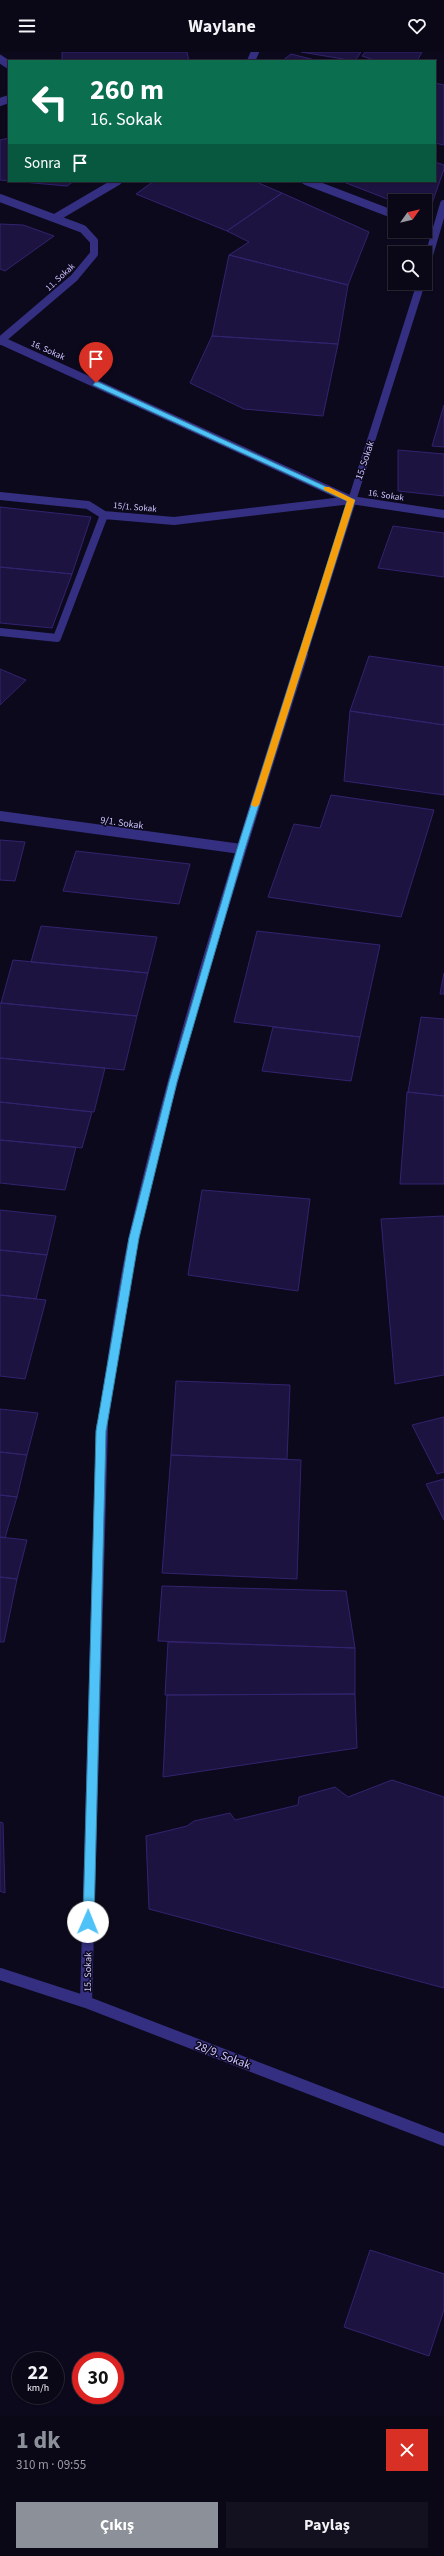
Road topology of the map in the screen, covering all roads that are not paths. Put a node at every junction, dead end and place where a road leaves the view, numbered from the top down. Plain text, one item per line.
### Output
1 (116, 182) edge
2 (309, 182) edge
3 (0, 198) edge
4 (444, 204) edge
5 (388, 212) edge
6 (55, 218) junction
7 (432, 230) edge
8 (435, 231) junction
9 (431, 246) edge
10 (419, 290) edge
11 (0, 340) edge
12 (0, 496) edge
13 (351, 500) junction
14 (444, 514) edge
15 (104, 515) junction
16 (0, 632) edge
17 (0, 816) edge
18 (241, 849) junction
19 (0, 1974) edge
20 (86, 2002) junction
21 (444, 2140) edge

1 - 6 street
2 - 5 street
3 - 6 street, 11. Sokak
4 - 8 street
6 - 11 street, 11. Sokak
7 - 8 street
8 - 9 street
10 - 13 street, 15. Sokak
11 - 13 street, 16. Sokak
12 - 15 street
13 - 14 street, 16. Sokak
13 - 15 street, 15/1. Sokak
13 - 18 street, 15. Sokak
15 - 16 street, 15/1. Sokak
17 - 18 street, 9/1. Sokak
18 - 20 street, 15. Sokak
19 - 20 street, 28/9. Sokak
20 - 21 street, 28/9. Sokak

